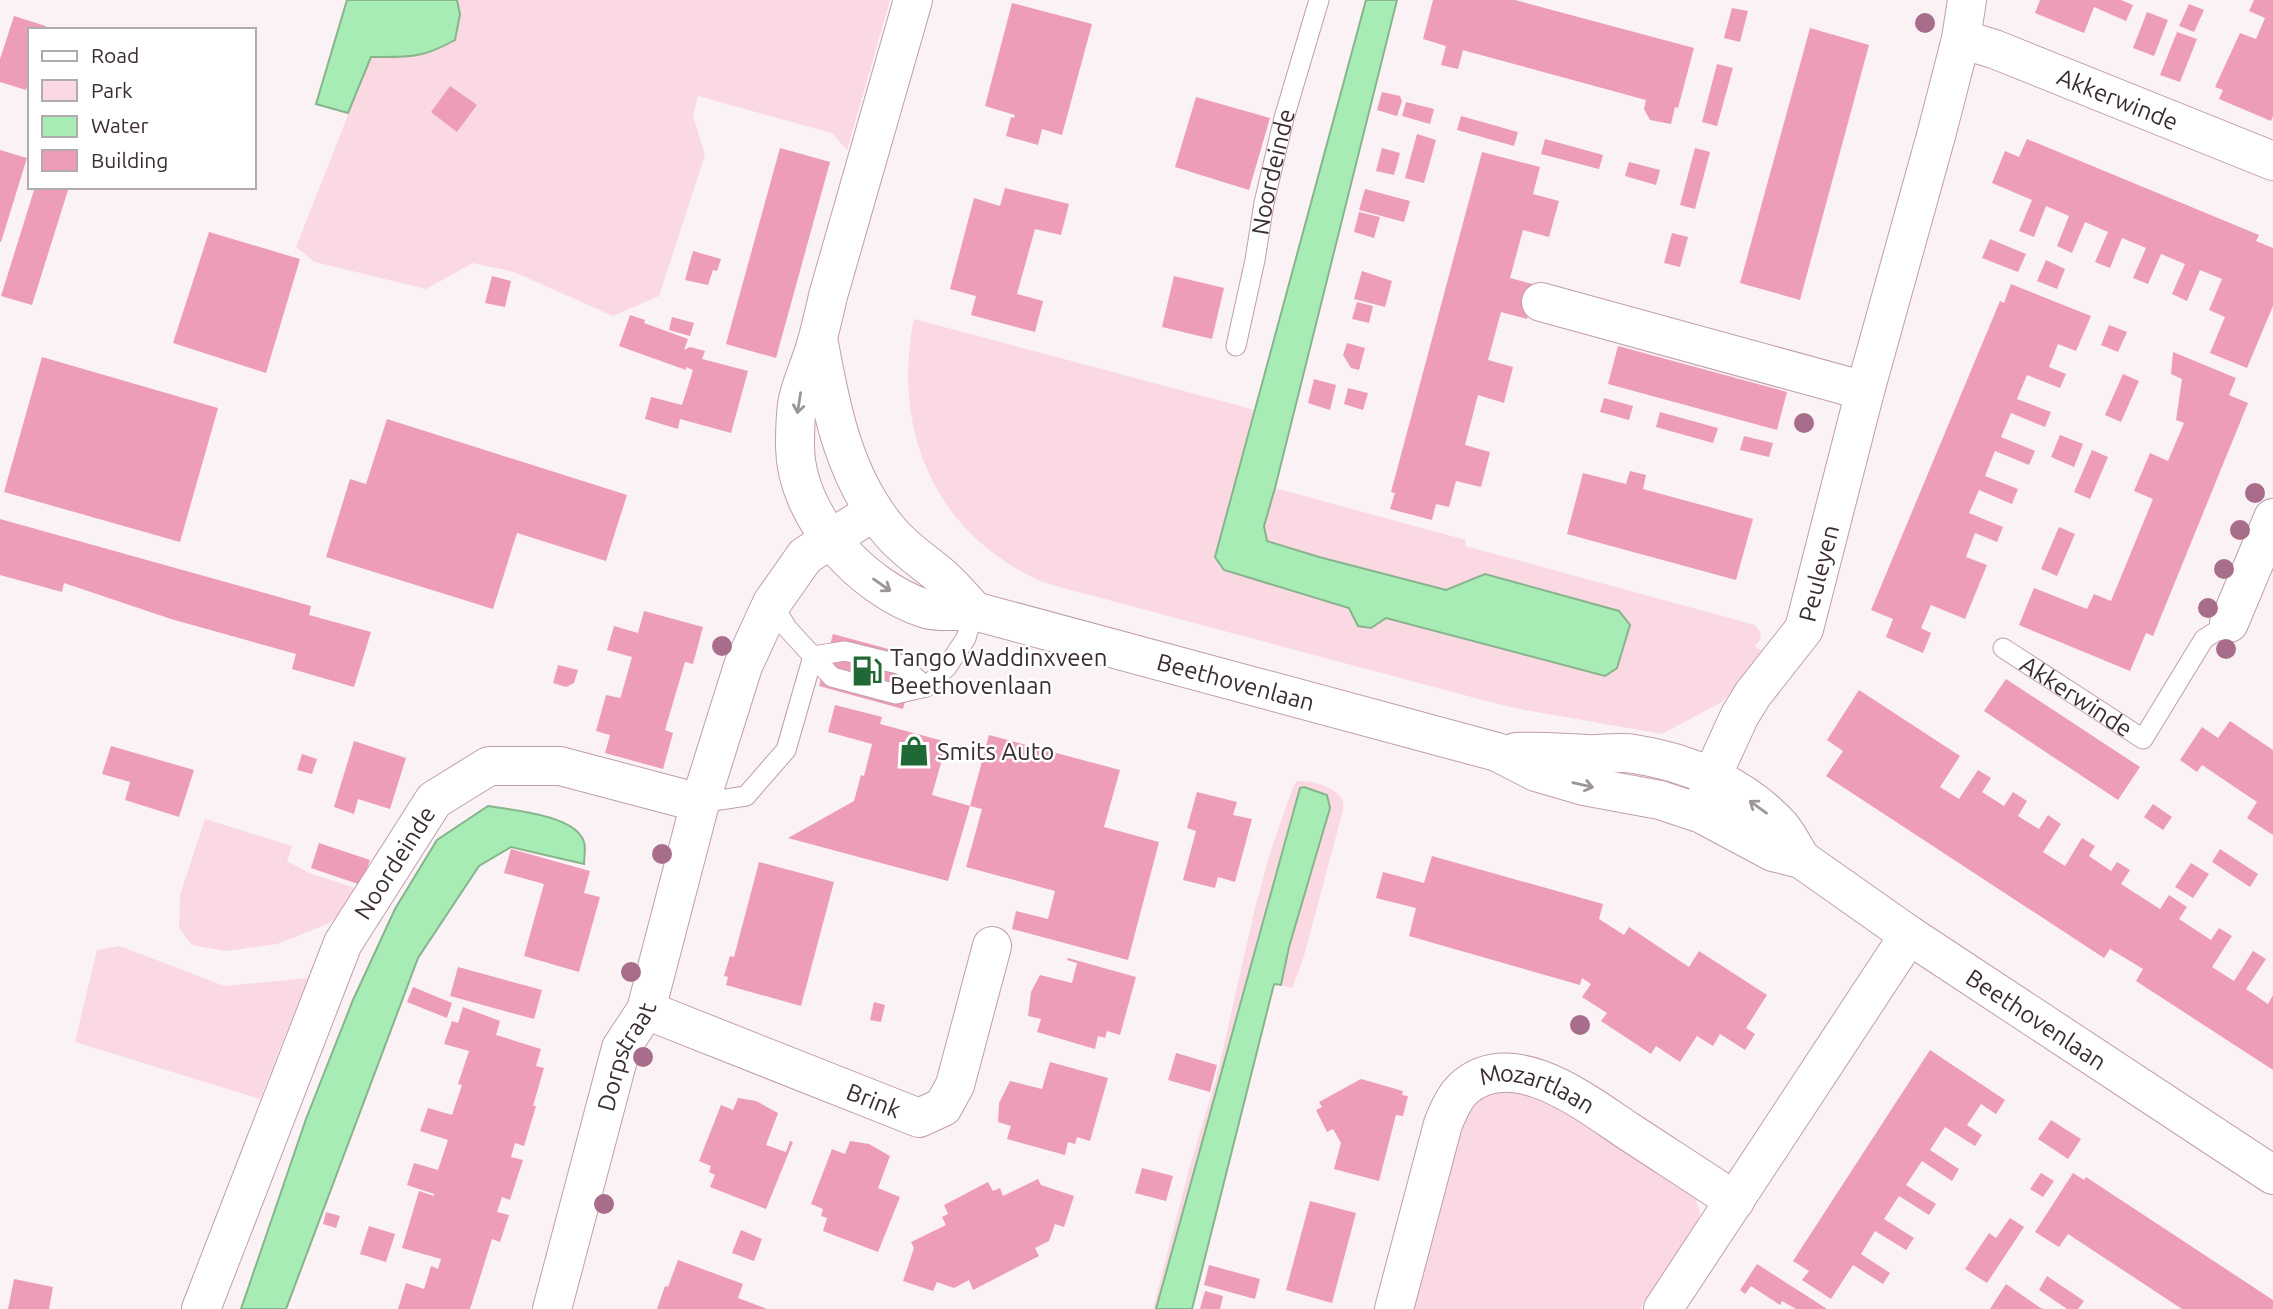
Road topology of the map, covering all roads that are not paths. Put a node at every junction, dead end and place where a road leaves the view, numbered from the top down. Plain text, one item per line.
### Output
1 (912, 0) edge
2 (1320, 0) edge
3 (1968, 0) edge
4 (1961, 39) junction
5 (2273, 161) edge
6 (1541, 302) dead end
7 (818, 337) junction
8 (1236, 346) dead end
9 (1865, 391) junction
10 (874, 511) junction
11 (2273, 518) edge
12 (831, 540) junction
13 (772, 603) junction
14 (974, 611) junction
15 (2229, 623) joint
16 (2003, 648) dead end
17 (813, 656) junction
18 (926, 687) junction
19 (1497, 752) junction
20 (1712, 776) junction
21 (700, 803) junction
22 (1702, 814) junction
23 (1801, 859) junction
24 (1909, 935) junction
25 (992, 946) dead end
26 (646, 1010) junction
27 (2273, 1175) edge
28 (1735, 1201) junction
29 (201, 1309) edge
30 (552, 1309) edge
31 (1394, 1309) edge
32 (1663, 1309) edge

1 - 7 street
2 - 8 lane, Noordeinde
3 - 4 street, Peuleyen
4 - 5 street, Akkerwinde
4 - 9 street, Peuleyen
6 - 9 street
7 - 10 street
7 -> 12 street
9 - 20 street, Peuleyen
10 - 12 street
10 - 14 street
11 - 15 street, Akkerwinde
12 - 13 street
12 -> 14 street, Beethovenlaan
13 - 17 lane
13 - 21 street
14 - 18 lane
14 - 19 street, Beethovenlaan
15 - 16 lane, Akkerwinde
17 - 18 lane
17 - 18 lane
17 - 21 lane
19 - 20 street, Beethovenlaan
19 -> 22 street, Beethovenlaan
20 - 22 street, Peuleyen
23 -> 20 street, Beethovenlaan
21 - 26 street, Dorpstraat
21 - 29 street, Noordeinde
22 - 23 street, Beethovenlaan
23 - 24 street, Beethovenlaan
24 - 27 street, Beethovenlaan
24 - 28 street
25 - 26 street, Brink
26 - 30 street, Dorpstraat
28 - 31 street, Mozartlaan
28 - 32 street

